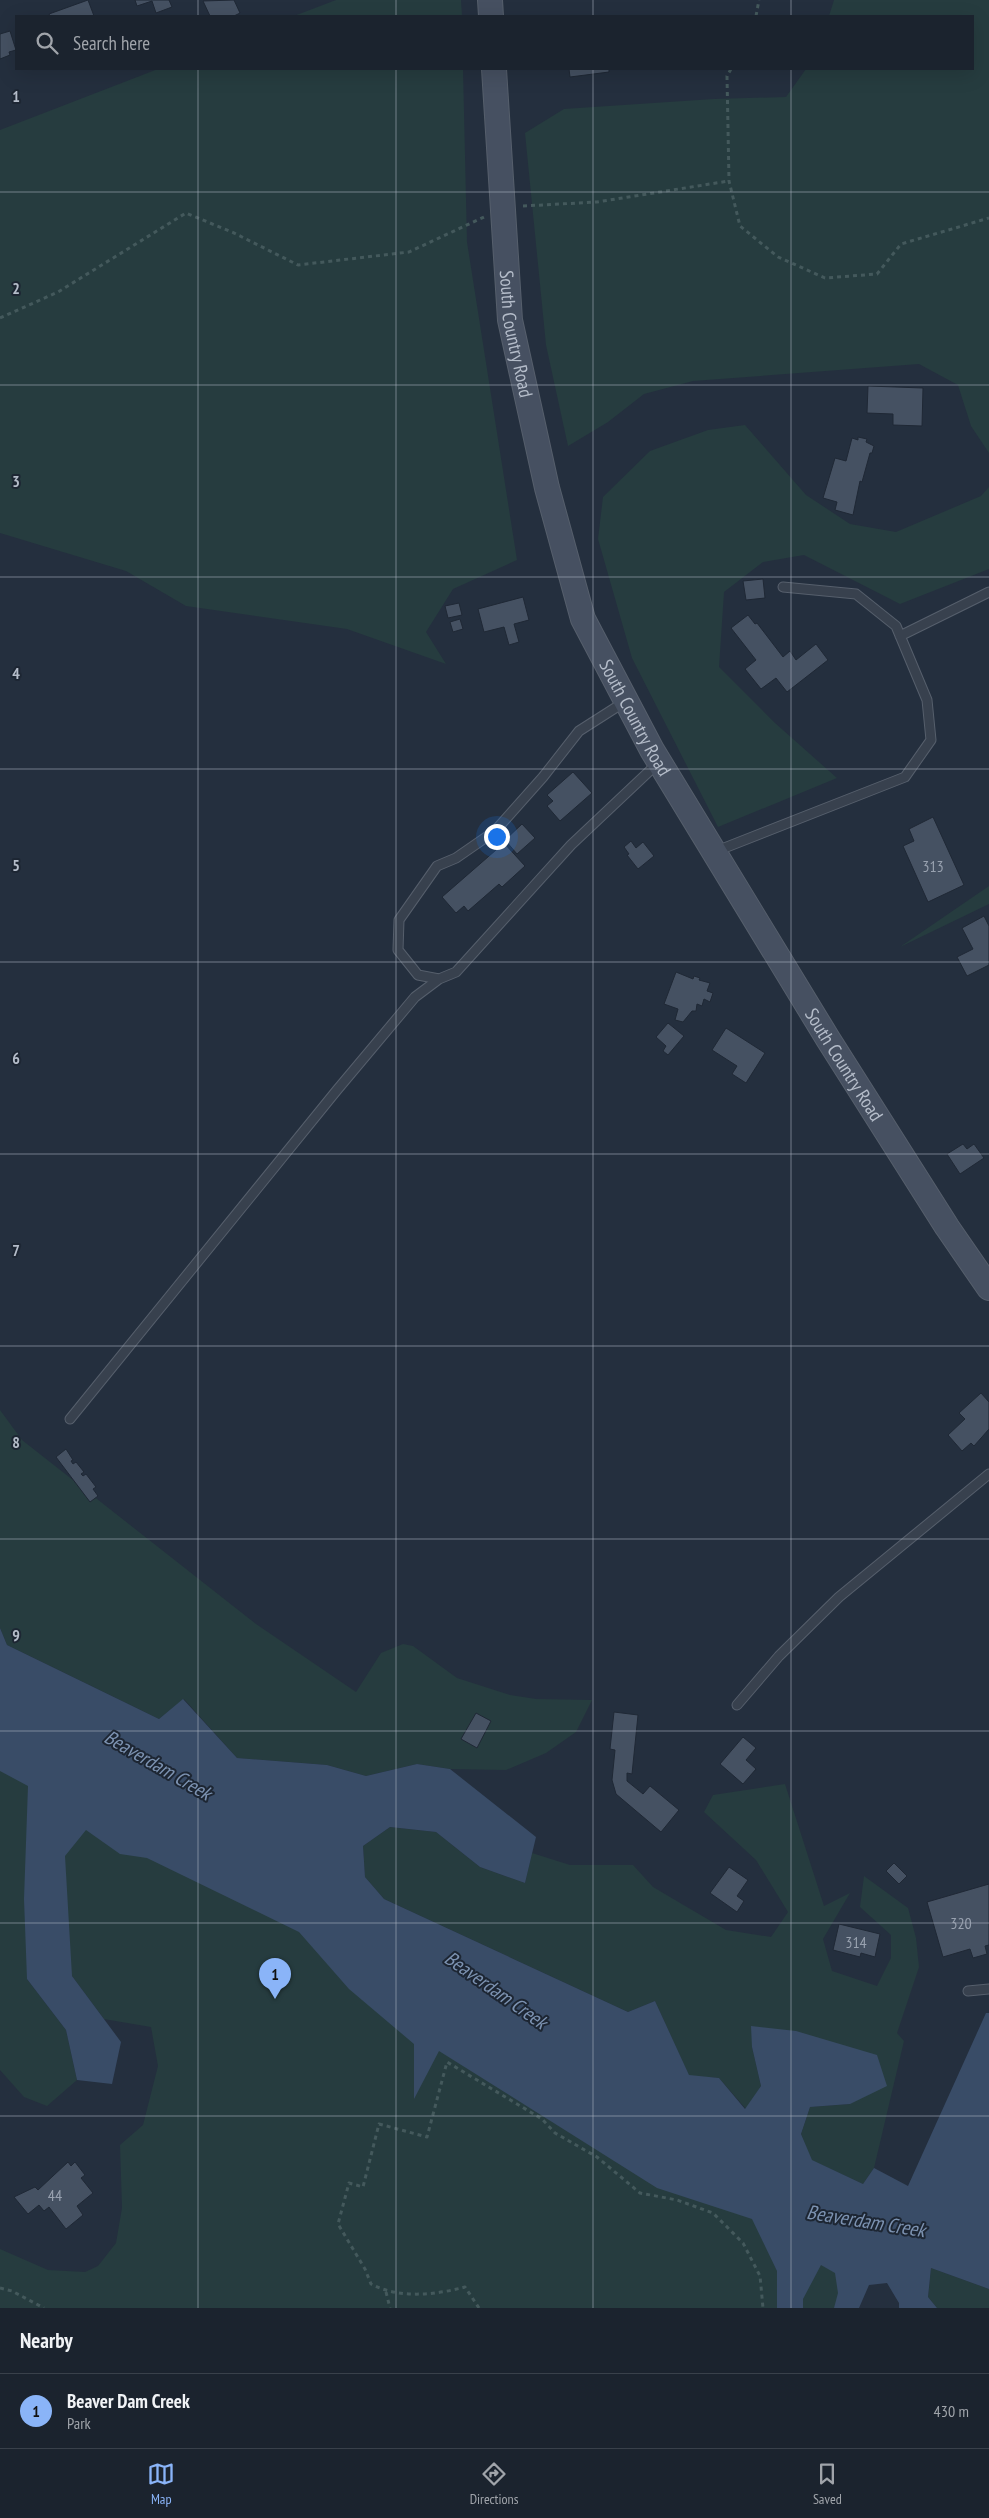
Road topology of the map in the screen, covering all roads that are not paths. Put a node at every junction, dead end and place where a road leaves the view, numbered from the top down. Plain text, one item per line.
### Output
1 (490, 0) edge
2 (491, 15) edge
3 (494, 70) edge
4 (783, 587) dead end
5 (989, 592) edge
6 (900, 636) junction
7 (626, 701) junction
8 (659, 762) junction
9 (714, 852) junction
10 (439, 979) junction
11 (989, 1288) edge
12 (70, 1419) dead end
13 (989, 1474) edge
14 (737, 1705) dead end
15 (989, 1989) edge
16 (968, 1991) dead end

1 - 2 main road
3 - 7 main road, South Country Road
4 - 6 lane
5 - 6 lane
6 - 9 lane
7 - 8 main road, South Country Road
7 - 10 lane
8 - 9 main road, South Country Road
8 - 10 lane
9 - 11 main road, South Country Road
10 - 12 lane
13 - 14 lane
15 - 16 lane

